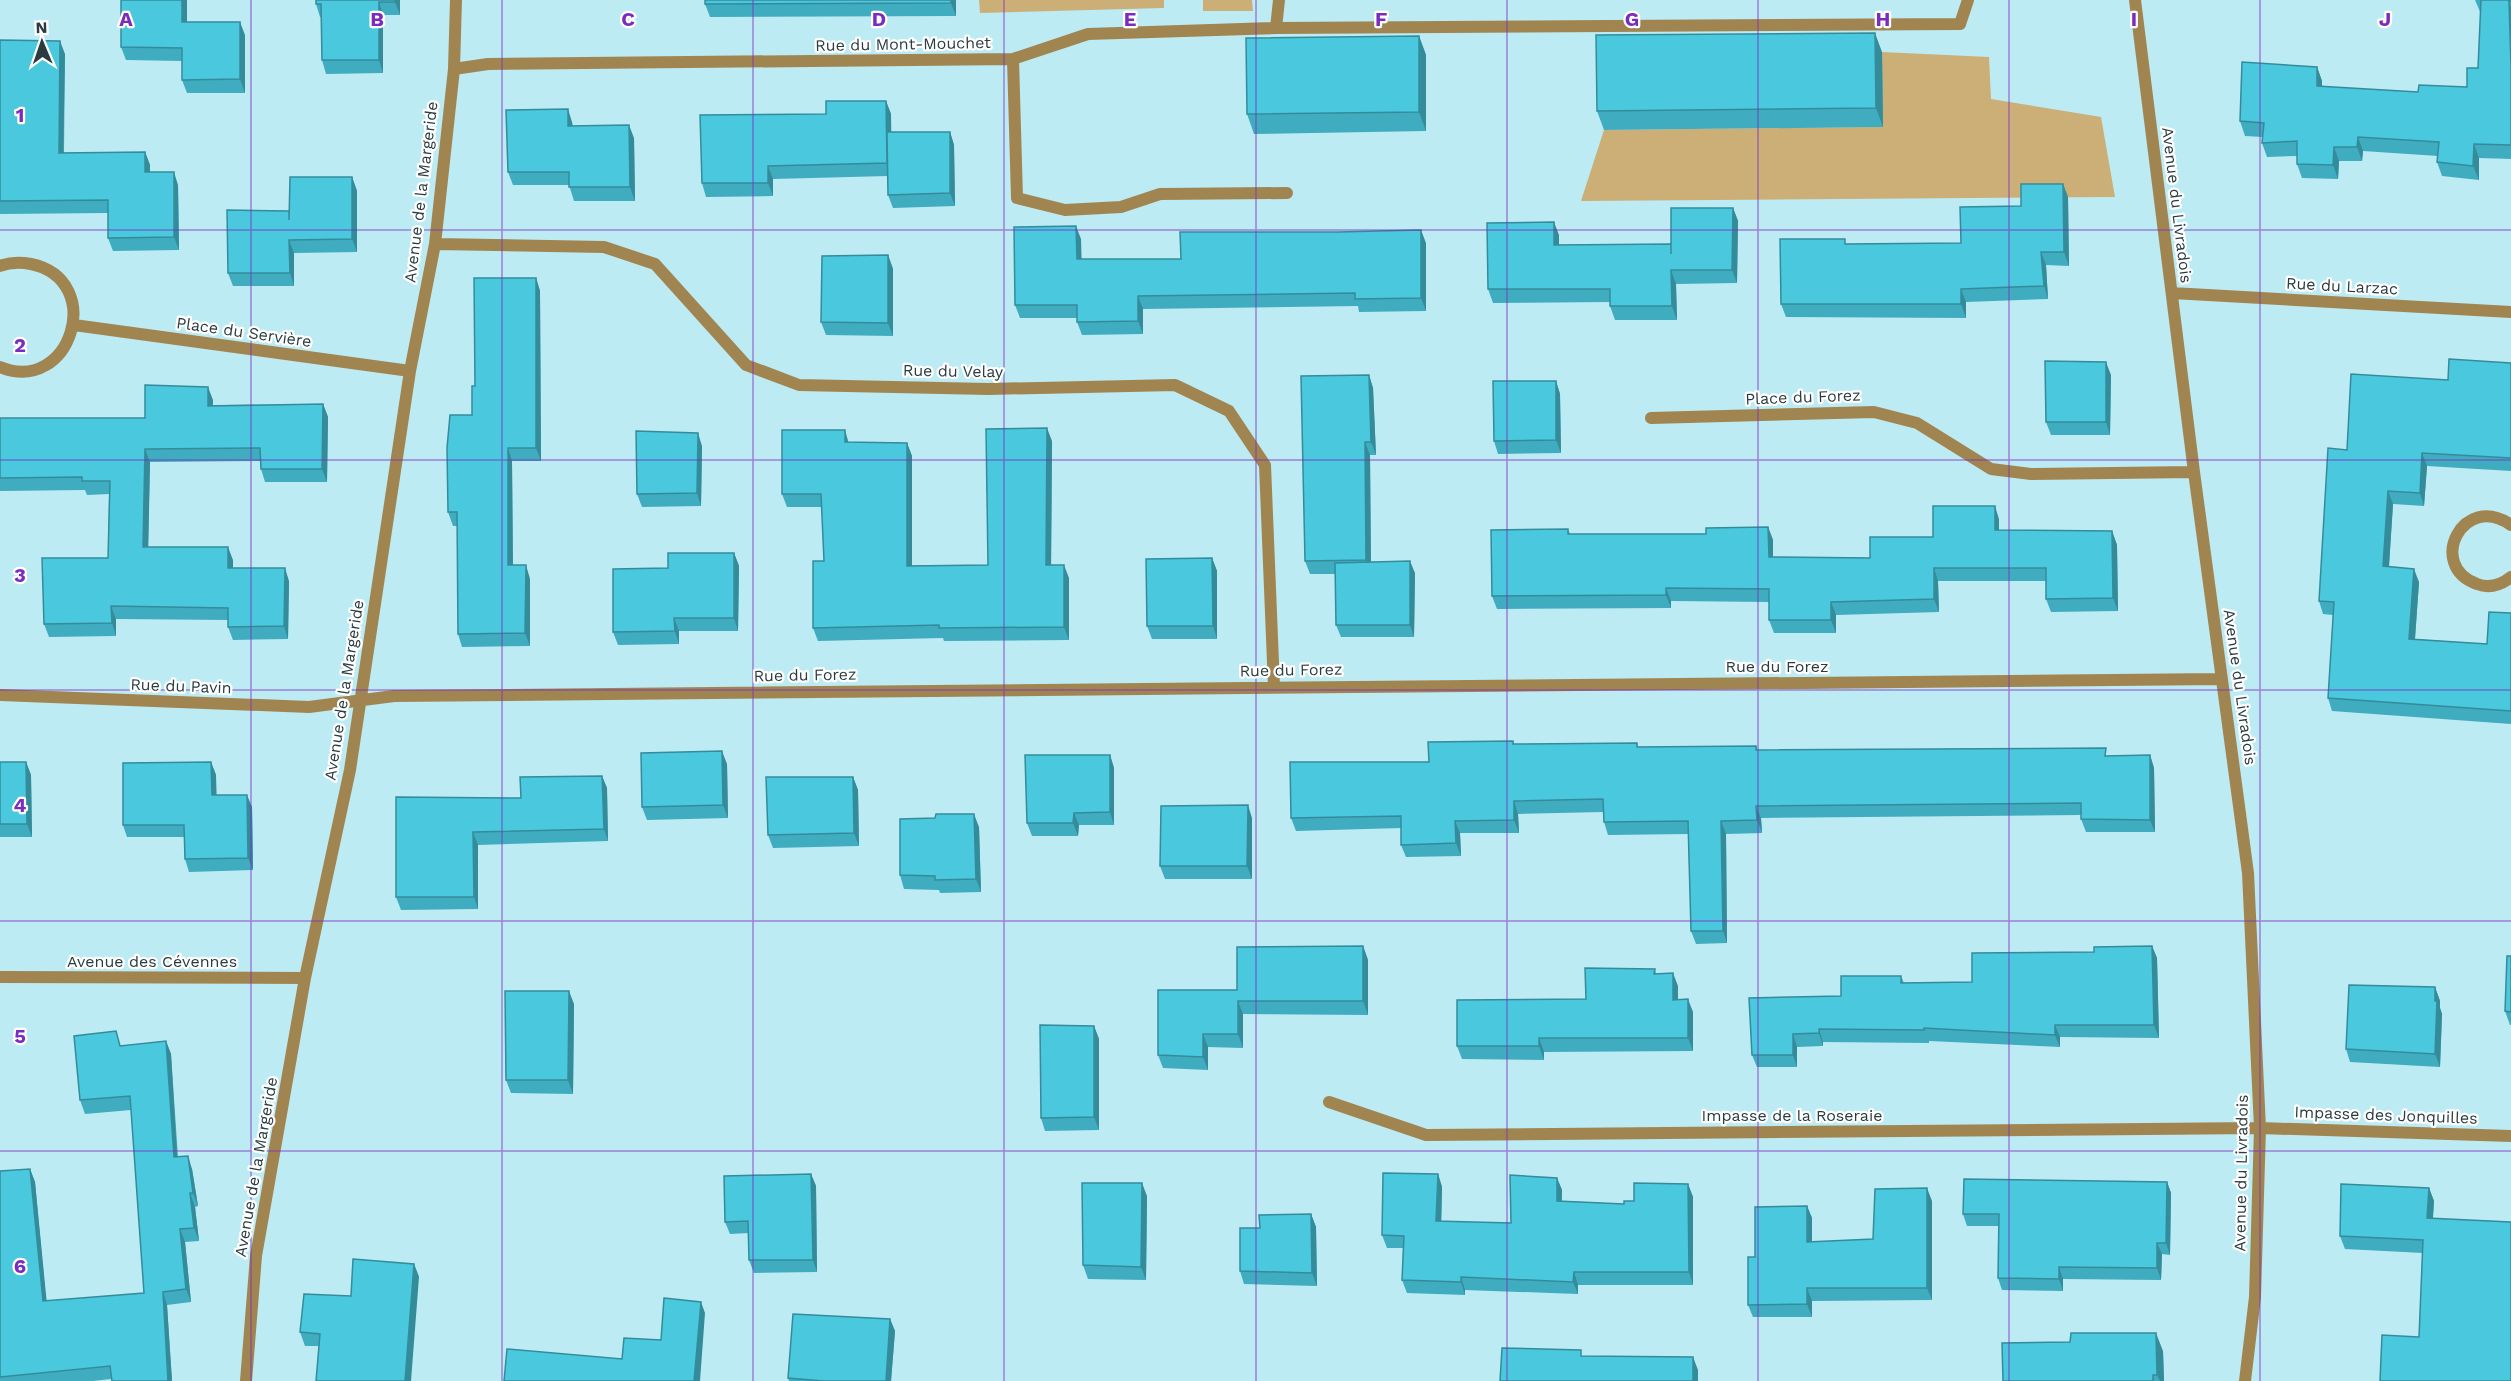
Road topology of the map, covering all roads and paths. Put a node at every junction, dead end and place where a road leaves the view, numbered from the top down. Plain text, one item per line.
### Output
1 (456, 0) edge
2 (1279, 0) edge
3 (1968, 0) edge
4 (2135, 0) edge
5 (1276, 28) junction
6 (1013, 59) junction
7 (454, 69) junction
8 (1287, 192) dead end
9 (435, 243) junction
10 (0, 267) edge
11 (2172, 294) junction
12 (2511, 312) edge
13 (74, 325) junction
14 (0, 367) edge
15 (410, 371) junction
16 (1651, 418) dead end
17 (2194, 472) junction
18 (2511, 525) edge
19 (2511, 577) edge
20 (2222, 679) junction
21 (1274, 687) junction
22 (0, 695) edge
23 (361, 700) junction
24 (0, 977) edge
25 (305, 978) junction
26 (1329, 1102) dead end
27 (2260, 1128) junction
28 (2511, 1136) edge
29 (246, 1381) edge
30 (2245, 1381) edge

1 - 7 street, Avenue de la Margeride
2 - 5 street
3 - 5 street
4 - 11 street, Avenue du Livradois
5 - 6 street
6 - 7 street, Rue du Mont-Mouchet
6 - 8 street, Rue du Mont-Mouchet
7 - 9 street, Avenue de la Margeride
9 - 15 street, Avenue de la Margeride
9 - 21 street, Rue du Velay
10 - 13 street
11 - 12 street, Rue du Larzac
11 - 17 street, Avenue du Livradois
13 - 14 street
13 - 15 street, Place du Servière
15 - 23 street, Avenue de la Margeride
16 - 17 street, Place du Forez
17 - 20 street, Avenue du Livradois
18 - 19 street
20 - 21 street, Rue du Forez
20 - 27 street, Avenue du Livradois
21 - 23 street, Rue du Forez
22 - 23 street, Rue du Pavin
23 - 25 street, Avenue de la Margeride
24 - 25 street, Avenue des Cévennes
25 - 29 street, Avenue de la Margeride
26 - 27 street, Impasse de la Roseraie
27 - 28 street, Impasse des Jonquilles
27 - 30 street, Avenue du Livradois

